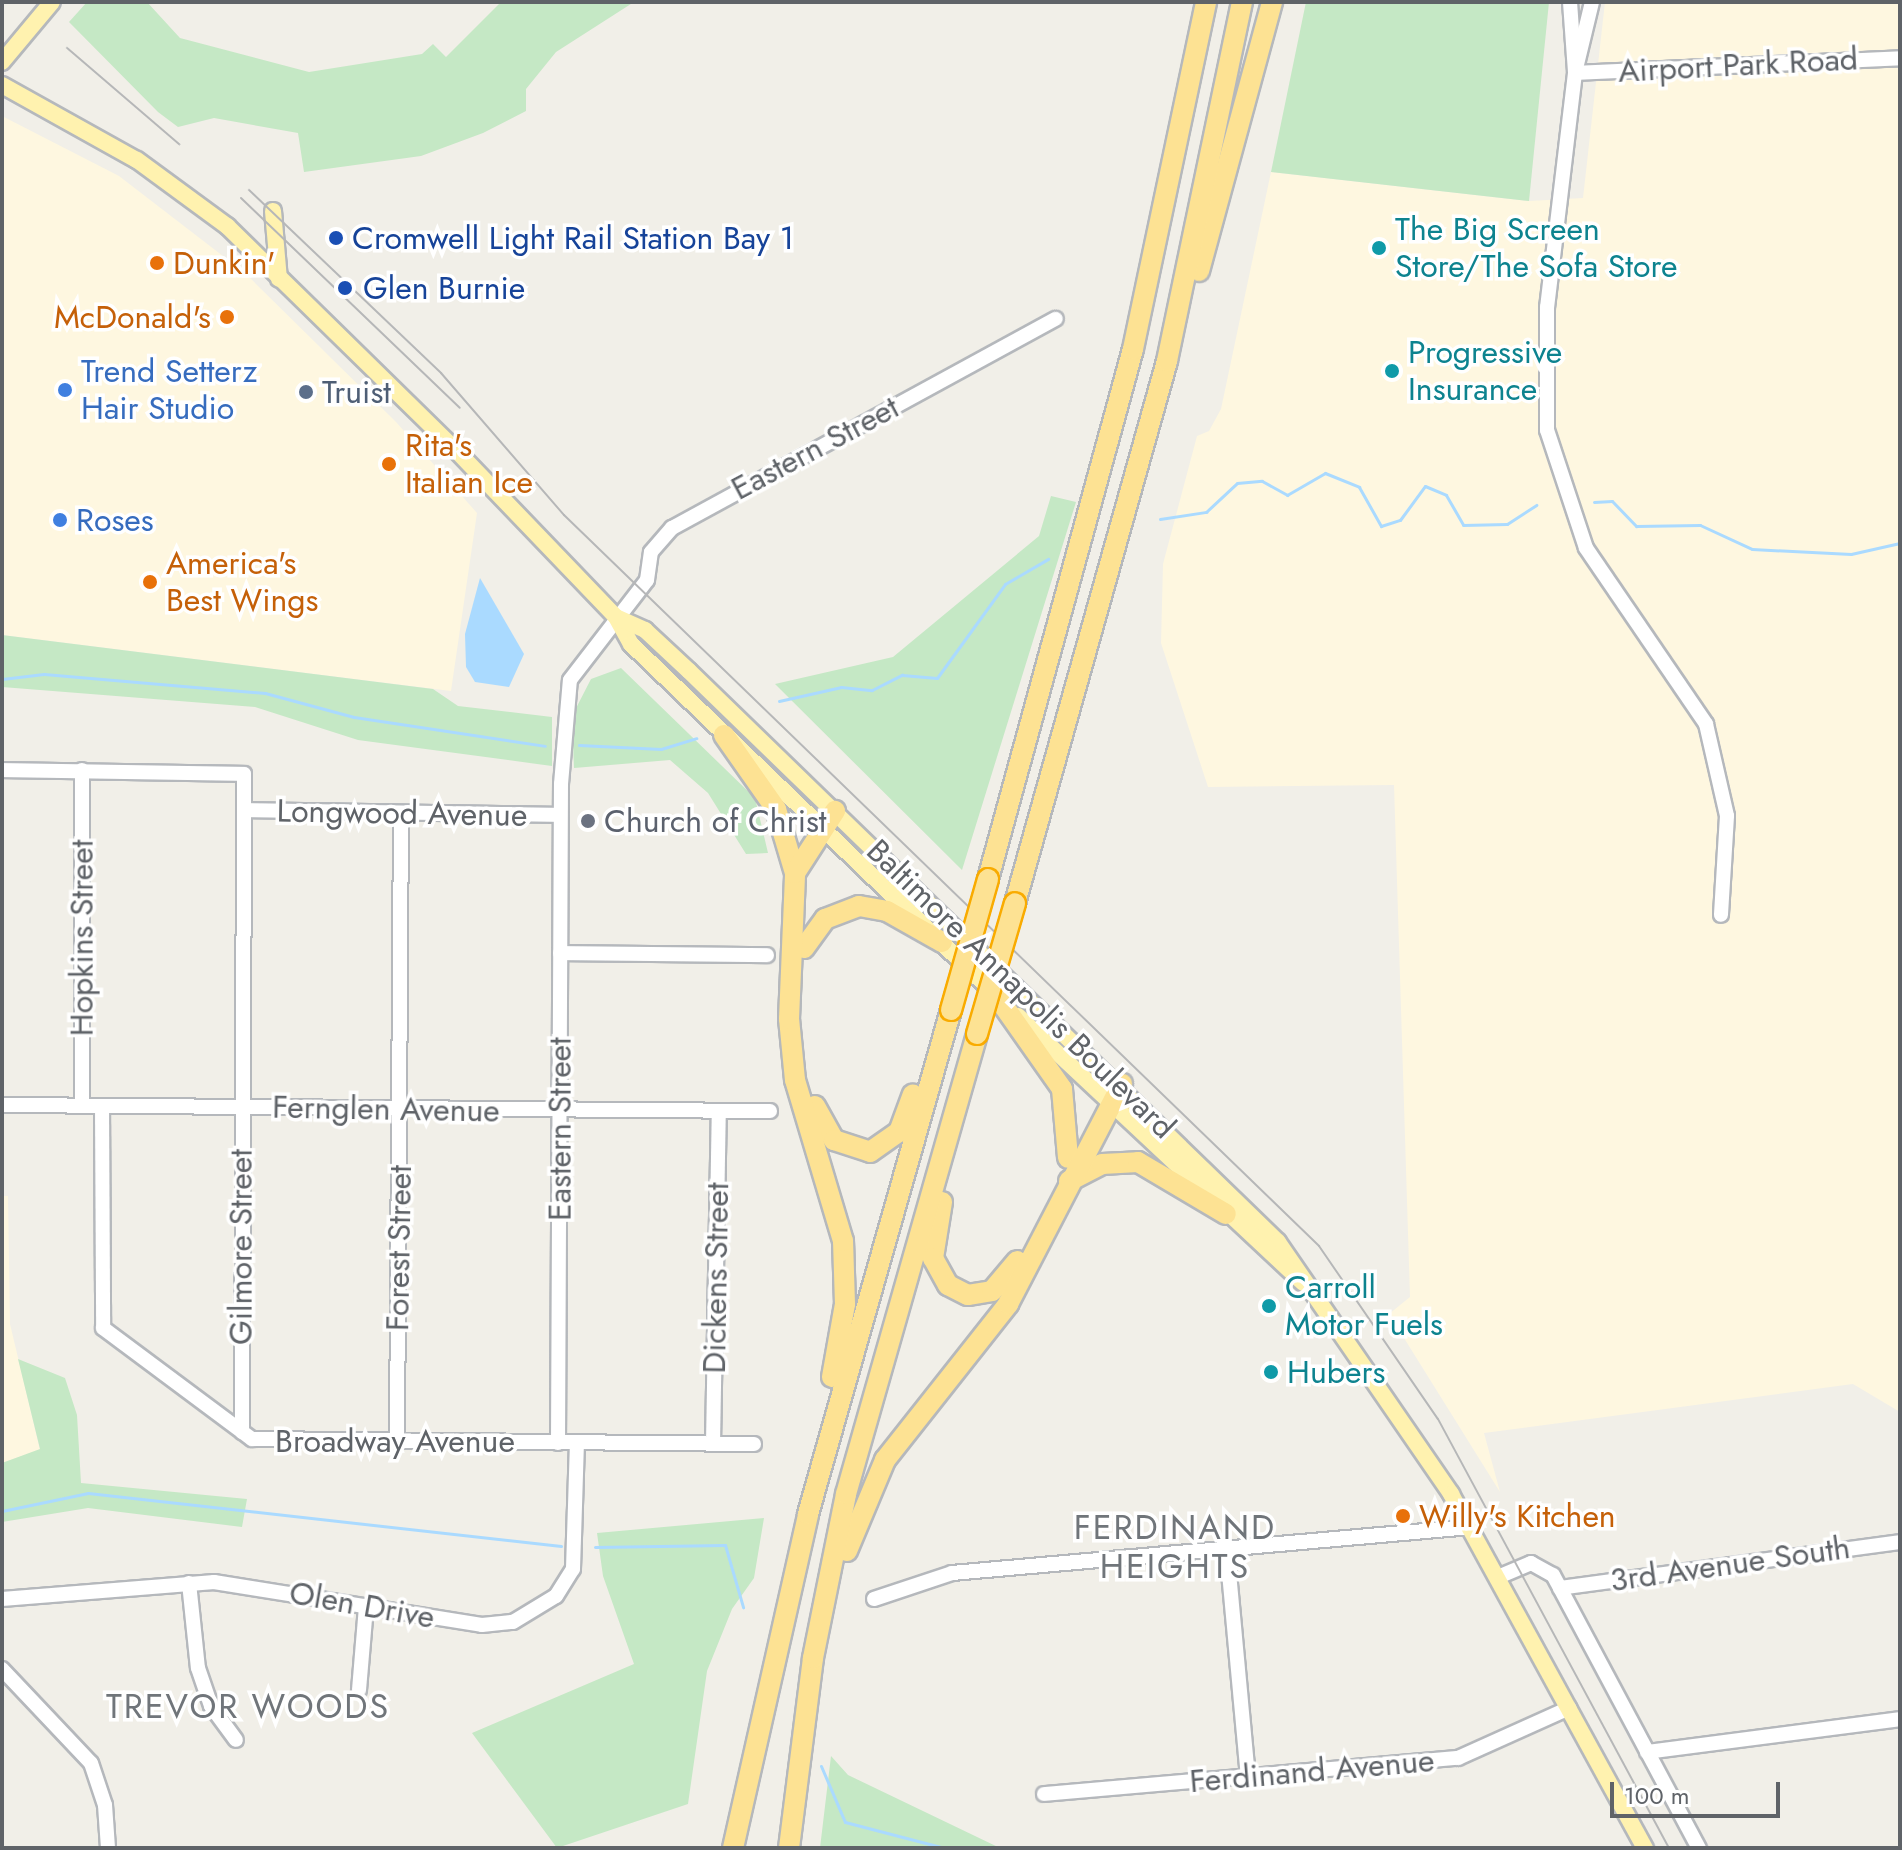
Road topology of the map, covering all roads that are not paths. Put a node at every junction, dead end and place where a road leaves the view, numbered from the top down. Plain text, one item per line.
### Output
1 (52, 2) edge
2 (1205, 2) edge
3 (1242, 2) edge
4 (1272, 2) edge
5 (1570, 2) edge
6 (1592, 2) edge
7 (1900, 58) edge
8 (2, 62) edge
9 (1575, 73) junction
10 (2, 85) edge
11 (273, 211) dead end
12 (279, 279) junction
13 (1056, 319) dead end
14 (1167, 361) junction
15 (616, 617) junction
16 (724, 735) junction
17 (2, 770) edge
18 (82, 770) junction
19 (244, 774) joint
20 (245, 810) junction
21 (401, 814) junction
22 (560, 815) junction
23 (832, 823) junction
24 (795, 873) junction
25 (1721, 915) dead end
26 (942, 942) junction
27 (804, 948) junction
28 (560, 953) junction
29 (767, 955) dead end
30 (996, 995) junction
31 (951, 1010) junction
32 (964, 1078) junction
33 (1119, 1082) junction
34 (1106, 1099) junction
35 (2, 1105) edge
36 (82, 1106) junction
37 (102, 1106) junction
38 (241, 1107) junction
39 (401, 1110) junction
40 (561, 1110) junction
41 (770, 1111) dead end
42 (719, 1112) junction
43 (1068, 1158) junction
44 (1069, 1181) junction
45 (1226, 1214) junction
46 (1303, 1283) junction
47 (242, 1432) junction
48 (397, 1442) junction
49 (558, 1443) junction
50 (577, 1443) junction
51 (713, 1444) junction
52 (754, 1444) dead end
53 (808, 1514) junction
54 (1470, 1527) junction
55 (1900, 1542) edge
56 (1227, 1551) junction
57 (1498, 1577) junction
58 (189, 1583) junction
59 (1560, 1588) junction
60 (2, 1599) edge
61 (874, 1599) dead end
62 (366, 1606) junction
63 (813, 1658) junction
64 (2, 1669) edge
65 (359, 1690) dead end
66 (1569, 1708) junction
67 (1900, 1719) edge
68 (236, 1740) dead end
69 (1647, 1752) junction
70 (1248, 1777) junction
71 (1044, 1794) dead end
72 (108, 1848) edge
73 (733, 1848) edge
74 (789, 1848) edge
75 (1645, 1848) edge
76 (1699, 1848) edge

1 - 8 main road
2 - 31 highway, bridge
3 - 14 highway
4 - 14 highway
5 - 9 street
6 - 9 street
7 - 9 street, Airport Park Road
9 - 25 street
10 - 12 main road, Baltimore Annapolis Boulevard
11 - 12 main road
12 - 15 main road, Baltimore Annapolis Boulevard
13 - 15 street, Eastern Street
14 - 32 highway, bridge
15 - 16 main road, Baltimore Annapolis Boulevard
15 - 22 street, Eastern Street
15 - 23 main road, Baltimore Annapolis Boulevard
16 - 23 main road, Baltimore Annapolis Boulevard
16 - 24 highway
17 - 18 street, Longwood Avenue
18 - 19 street, Longwood Avenue
18 - 36 street, Hopkins Street
19 - 20 street, Gilmore Street
20 - 21 street, Longwood Avenue
20 - 38 street, Gilmore Street
21 - 22 street, Longwood Avenue
21 - 39 street, Forest Street
22 - 28 street, Eastern Street
23 - 24 highway
23 - 26 main road, Baltimore Annapolis Boulevard
23 - 27 highway
23 - 33 main road, Baltimore Annapolis Boulevard
24 - 53 highway
26 - 27 highway
26 - 30 main road, Baltimore Annapolis Boulevard
27 - 31 highway
28 - 29 street
28 - 40 street, Eastern Street
30 - 34 main road, Baltimore Annapolis Boulevard
30 - 43 highway
31 - 53 highway
32 - 43 highway
32 - 63 highway
33 - 34 highway
33 - 46 main road, Baltimore Annapolis Boulevard
34 - 43 highway
34 - 44 highway
34 - 45 main road, Baltimore Annapolis Boulevard
35 - 36 street, Fernglen Avenue
36 - 37 street, Fernglen Avenue
37 - 38 street, Fernglen Avenue
37 - 47 street, Broadway Avenue
38 - 39 street, Fernglen Avenue
38 - 47 street, Gilmore Street
39 - 40 street, Fernglen Avenue
39 - 48 street, Forest Street
40 - 42 street, Fernglen Avenue
40 - 49 street, Eastern Street
41 - 42 street, Fernglen Avenue
42 - 51 street, Dickens Street
44 - 45 highway
44 - 63 highway
45 - 46 main road, Baltimore Annapolis Boulevard
46 - 54 main road, Baltimore Annapolis Boulevard
47 - 48 street, Broadway Avenue
48 - 49 street, Broadway Avenue
49 - 50 street, Broadway Avenue
50 - 51 street, Broadway Avenue
50 - 62 street, Olen Drive
51 - 52 street, Broadway Avenue
53 - 73 highway
54 - 56 street
54 - 57 main road, Baltimore Annapolis Boulevard
55 - 59 street, 3rd Avenue South
56 - 61 street
56 - 70 street
57 - 59 street
57 - 66 main road, Baltimore Annapolis Boulevard
58 - 60 street, Olen Drive
58 - 62 street, Olen Drive
58 - 68 street
59 - 69 street
62 - 65 street
63 - 74 highway
64 - 72 street
66 - 70 street, Ferdinand Avenue
66 - 75 main road, Baltimore Annapolis Boulevard
67 - 69 street
69 - 76 street
70 - 71 street, Ferdinand Avenue

